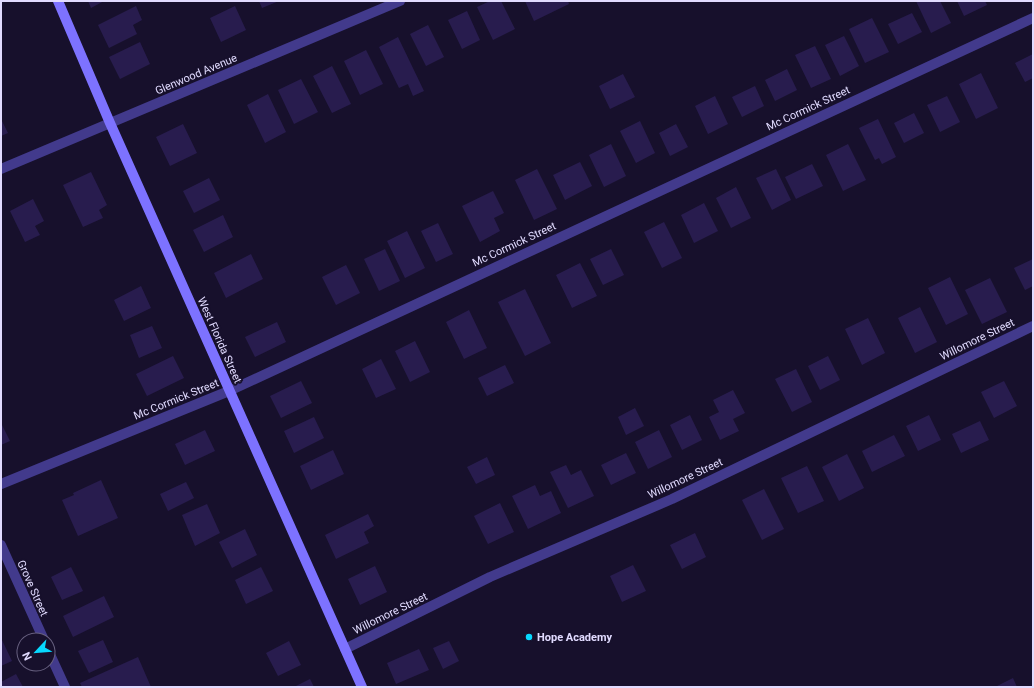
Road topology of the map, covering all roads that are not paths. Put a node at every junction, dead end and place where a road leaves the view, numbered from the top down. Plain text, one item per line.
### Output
1 (58, 1) edge
2 (400, 1) edge
3 (1033, 18) edge
4 (110, 123) junction
5 (1, 169) edge
6 (1033, 326) edge
7 (229, 390) junction
8 (1, 484) edge
9 (1, 545) edge
10 (40, 632) edge
11 (345, 649) junction
12 (56, 667) edge
13 (65, 687) edge
14 (362, 687) edge

1 - 4 main road, West Florida Street
2 - 4 street, Glenwood Avenue
3 - 7 street, Mc Cormick Street
4 - 5 street, Glenwood Avenue
4 - 7 main road, West Florida Street
6 - 11 street, Willomore Street
7 - 8 street, Mc Cormick Street
7 - 11 main road, West Florida Street
9 - 10 street, Grove Street
11 - 14 main road, West Florida Street
12 - 13 street

